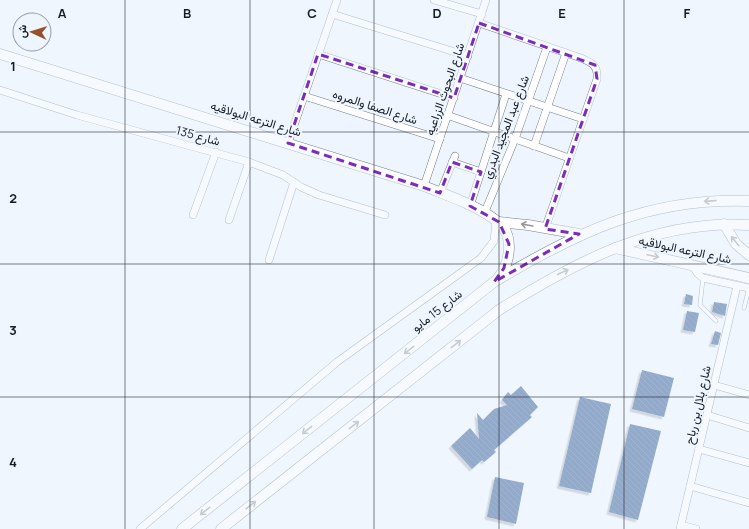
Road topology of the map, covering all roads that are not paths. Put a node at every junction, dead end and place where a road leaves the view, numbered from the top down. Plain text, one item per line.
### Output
1 (337, 0) edge
2 (434, 0) edge
3 (486, 0) edge
4 (332, 14) junction
5 (482, 14) junction
6 (479, 23) junction
7 (547, 47) junction
8 (566, 53) junction
9 (0, 54) edge
10 (318, 54) junction
11 (468, 56) junction
12 (460, 78) junction
13 (0, 90) edge
14 (506, 94) junction
15 (304, 96) junction
16 (454, 98) junction
17 (528, 101) junction
18 (547, 107) junction
19 (448, 116) junction
20 (583, 119) junction
21 (494, 132) junction
22 (440, 139) junction
23 (515, 139) junction
24 (288, 143) junction
25 (534, 146) junction
26 (216, 152) junction
27 (569, 158) junction
28 (249, 162) junction
29 (481, 172) junction
30 (294, 182) junction
31 (424, 186) junction
32 (440, 193) junction
33 (749, 201) edge
34 (470, 206) junction
35 (484, 214) junction
36 (193, 215) dead end
37 (385, 215) dead end
38 (229, 220) dead end
39 (497, 221) junction
40 (724, 224) junction
41 (749, 225) edge
42 (545, 229) junction
43 (579, 234) junction
44 (615, 248) junction
45 (749, 255) edge
46 (269, 260) dead end
47 (692, 265) junction
48 (703, 278) junction
49 (749, 278) edge
50 (494, 282) junction
51 (737, 286) junction
52 (749, 288) edge
53 (744, 308) dead end
54 (716, 321) dead end
55 (714, 385) junction
56 (749, 395) edge
57 (707, 415) junction
58 (749, 428) edge
59 (699, 449) junction
60 (749, 463) edge
61 (690, 486) junction
62 (749, 503) edge
63 (681, 527) edge
64 (140, 529) edge
65 (182, 529) edge
66 (221, 529) edge
67 (696, 529) edge

1 - 4 street
2 - 5 street
3 - 5 street, شارع البحوث الزراعيه
4 - 10 street
4 - 11 street
5 - 6 street, شارع البحوث الزراعيه
6 - 7 street
6 - 11 street, شارع البحوث الزراعيه
7 - 8 street
7 - 17 street, شارع عبد المجيد البدري
8 - 18 street
8 - 20 street
9 - 24 main road, شارع الترعه البولاقيه
10 - 15 street
10 - 16 street
11 - 12 street, شارع البحوث الزراعيه
12 - 14 street
12 - 16 street, شارع البحوث الزراعيه
13 - 26 street, شارع 135
14 - 17 street
14 - 21 street
15 - 22 street, شارع الصفا والمروه
15 - 24 street
16 - 19 street, شارع البحوث الزراعيه
17 - 18 street
17 - 23 street, شارع عبد المجيد البدري
18 - 20 street
18 - 25 street
19 - 21 street
19 - 22 street, شارع البحوث الزراعيه
20 - 27 street
21 - 23 street
21 - 29 street
22 - 31 street, شارع البحوث الزراعيه
23 - 25 street
23 - 35 street, شارع عبد المجيد البدري
24 - 31 main road, شارع الترعه البولاقيه
25 - 27 street
26 - 28 street, شارع 135
26 - 36 street
27 - 42 street
28 - 30 street, شارع 135
28 - 38 street
29 - 32 street
29 - 34 street
30 - 37 street, شارع 135
30 - 46 street
31 - 32 main road, شارع الترعه البولاقيه
32 - 34 main road, شارع الترعه البولاقيه
33 -> 43 main road, شارع 15 مايو
34 - 35 main road, شارع الترعه البولاقيه
35 - 39 main road, شارع الترعه البولاقيه
42 -> 39 main road, شارع الترعه البولاقيه
39 - 50 main road
39 - 64 street
40 - 41 main road
40 - 44 main road
45 -> 40 main road, شارع الترعه البولاقيه
42 - 43 main road, شارع الترعه البولاقيه
43 - 50 main road, شارع 15 مايو
44 -> 47 main road, شارع الترعه البولاقيه
66 -> 44 main road
47 - 48 street
47 - 49 main road, شارع الترعه البولاقيه
48 - 51 street
48 - 54 lane
50 -> 65 main road, شارع 15 مايو
51 - 52 street
51 - 55 street, شارع بلال بن رباح
52 - 53 lane
55 - 56 street
55 - 57 street, شارع بلال بن رباح
57 - 58 street
57 - 59 street, شارع بلال بن رباح
59 - 60 street
59 - 61 street, شارع بلال بن رباح
61 - 62 street
61 - 63 street, شارع بلال بن رباح
63 - 67 street

